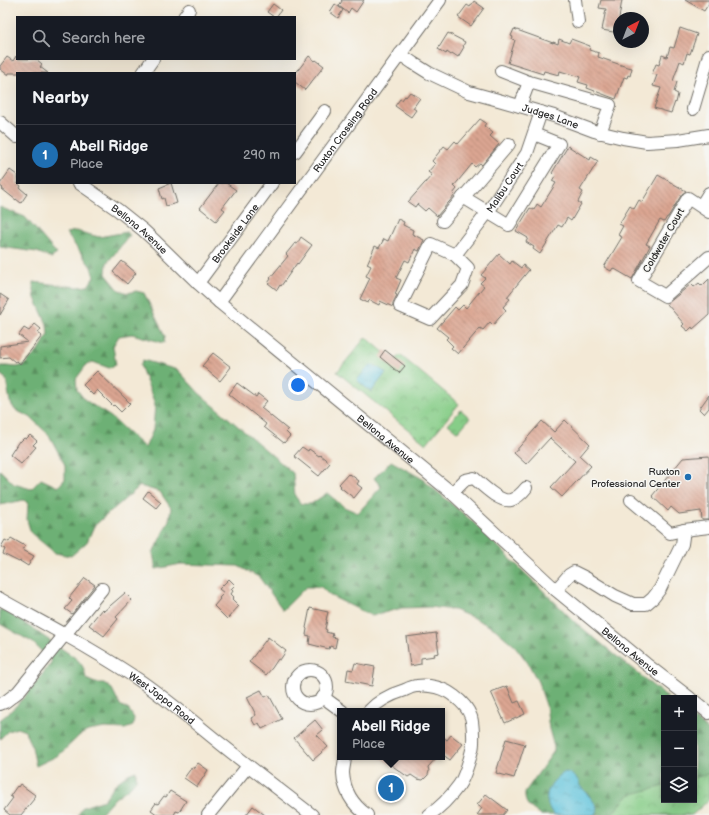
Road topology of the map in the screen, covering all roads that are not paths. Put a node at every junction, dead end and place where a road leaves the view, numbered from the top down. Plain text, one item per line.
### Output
1 (440, 0) edge
2 (575, 0) edge
3 (578, 22) dead end
4 (400, 54) junction
5 (708, 58) edge
6 (152, 60) edge
7 (501, 71) dead end
8 (144, 72) edge
9 (529, 82) junction
10 (520, 106) junction
11 (692, 109) dead end
12 (325, 111) dead end
13 (541, 112) junction
14 (0, 122) edge
15 (600, 133) junction
16 (534, 134) junction
17 (709, 135) edge
18 (16, 136) edge
19 (509, 144) dead end
20 (296, 151) edge
21 (80, 184) edge
22 (271, 184) edge
23 (709, 193) edge
24 (463, 198) junction
25 (705, 209) edge
26 (488, 212) junction
27 (443, 221) dead end
28 (456, 255) junction
29 (709, 257) edge
30 (198, 283) junction
31 (219, 302) junction
32 (526, 488) dead end
33 (452, 492) junction
34 (630, 500) dead end
35 (709, 527) edge
36 (684, 530) junction
37 (102, 589) dead end
38 (556, 590) junction
39 (0, 599) edge
40 (64, 635) junction
41 (686, 695) edge
42 (323, 697) dead end
43 (697, 703) edge
44 (0, 704) edge
45 (338, 708) edge
46 (373, 708) edge
47 (709, 713) edge
48 (345, 760) edge
49 (248, 766) junction
50 (208, 815) edge
51 (312, 815) edge
52 (367, 815) edge
53 (429, 815) edge

1 - 4 street, Ruxton Crossing Road
2 - 3 street
4 - 10 street, Judges Lane
4 - 31 street, Ruxton Crossing Road
5 - 11 street
6 - 8 street
7 - 9 street
9 - 10 street
9 - 15 street
10 - 13 street, Judges Lane
12 - 20 street
13 - 15 street, Judges Lane
13 - 16 street, Malibu Court
14 - 18 street
15 - 17 street, Judges Lane
16 - 26 street, Malibu Court
16 - 26 street
19 - 24 street
21 - 30 street, Bellona Avenue
22 - 30 street, Brookside Lane
23 - 25 street, Coldwater Court
24 - 26 street
24 - 27 street
25 - 29 street, Coldwater Court
26 - 28 street, Malibu Court
28 - 28 street
30 - 31 street, Bellona Avenue
31 - 33 street, Bellona Avenue
32 - 33 street
33 - 38 street, Bellona Avenue
34 - 36 street
35 - 36 street
36 - 38 street
37 - 40 street
38 - 41 street, Bellona Avenue
39 - 40 street, West Joppa Road
40 - 44 street
40 - 49 street, West Joppa Road
42 - 45 street
43 - 47 street
46 - 53 street
48 - 52 street
49 - 50 street
49 - 51 street, West Joppa Road

